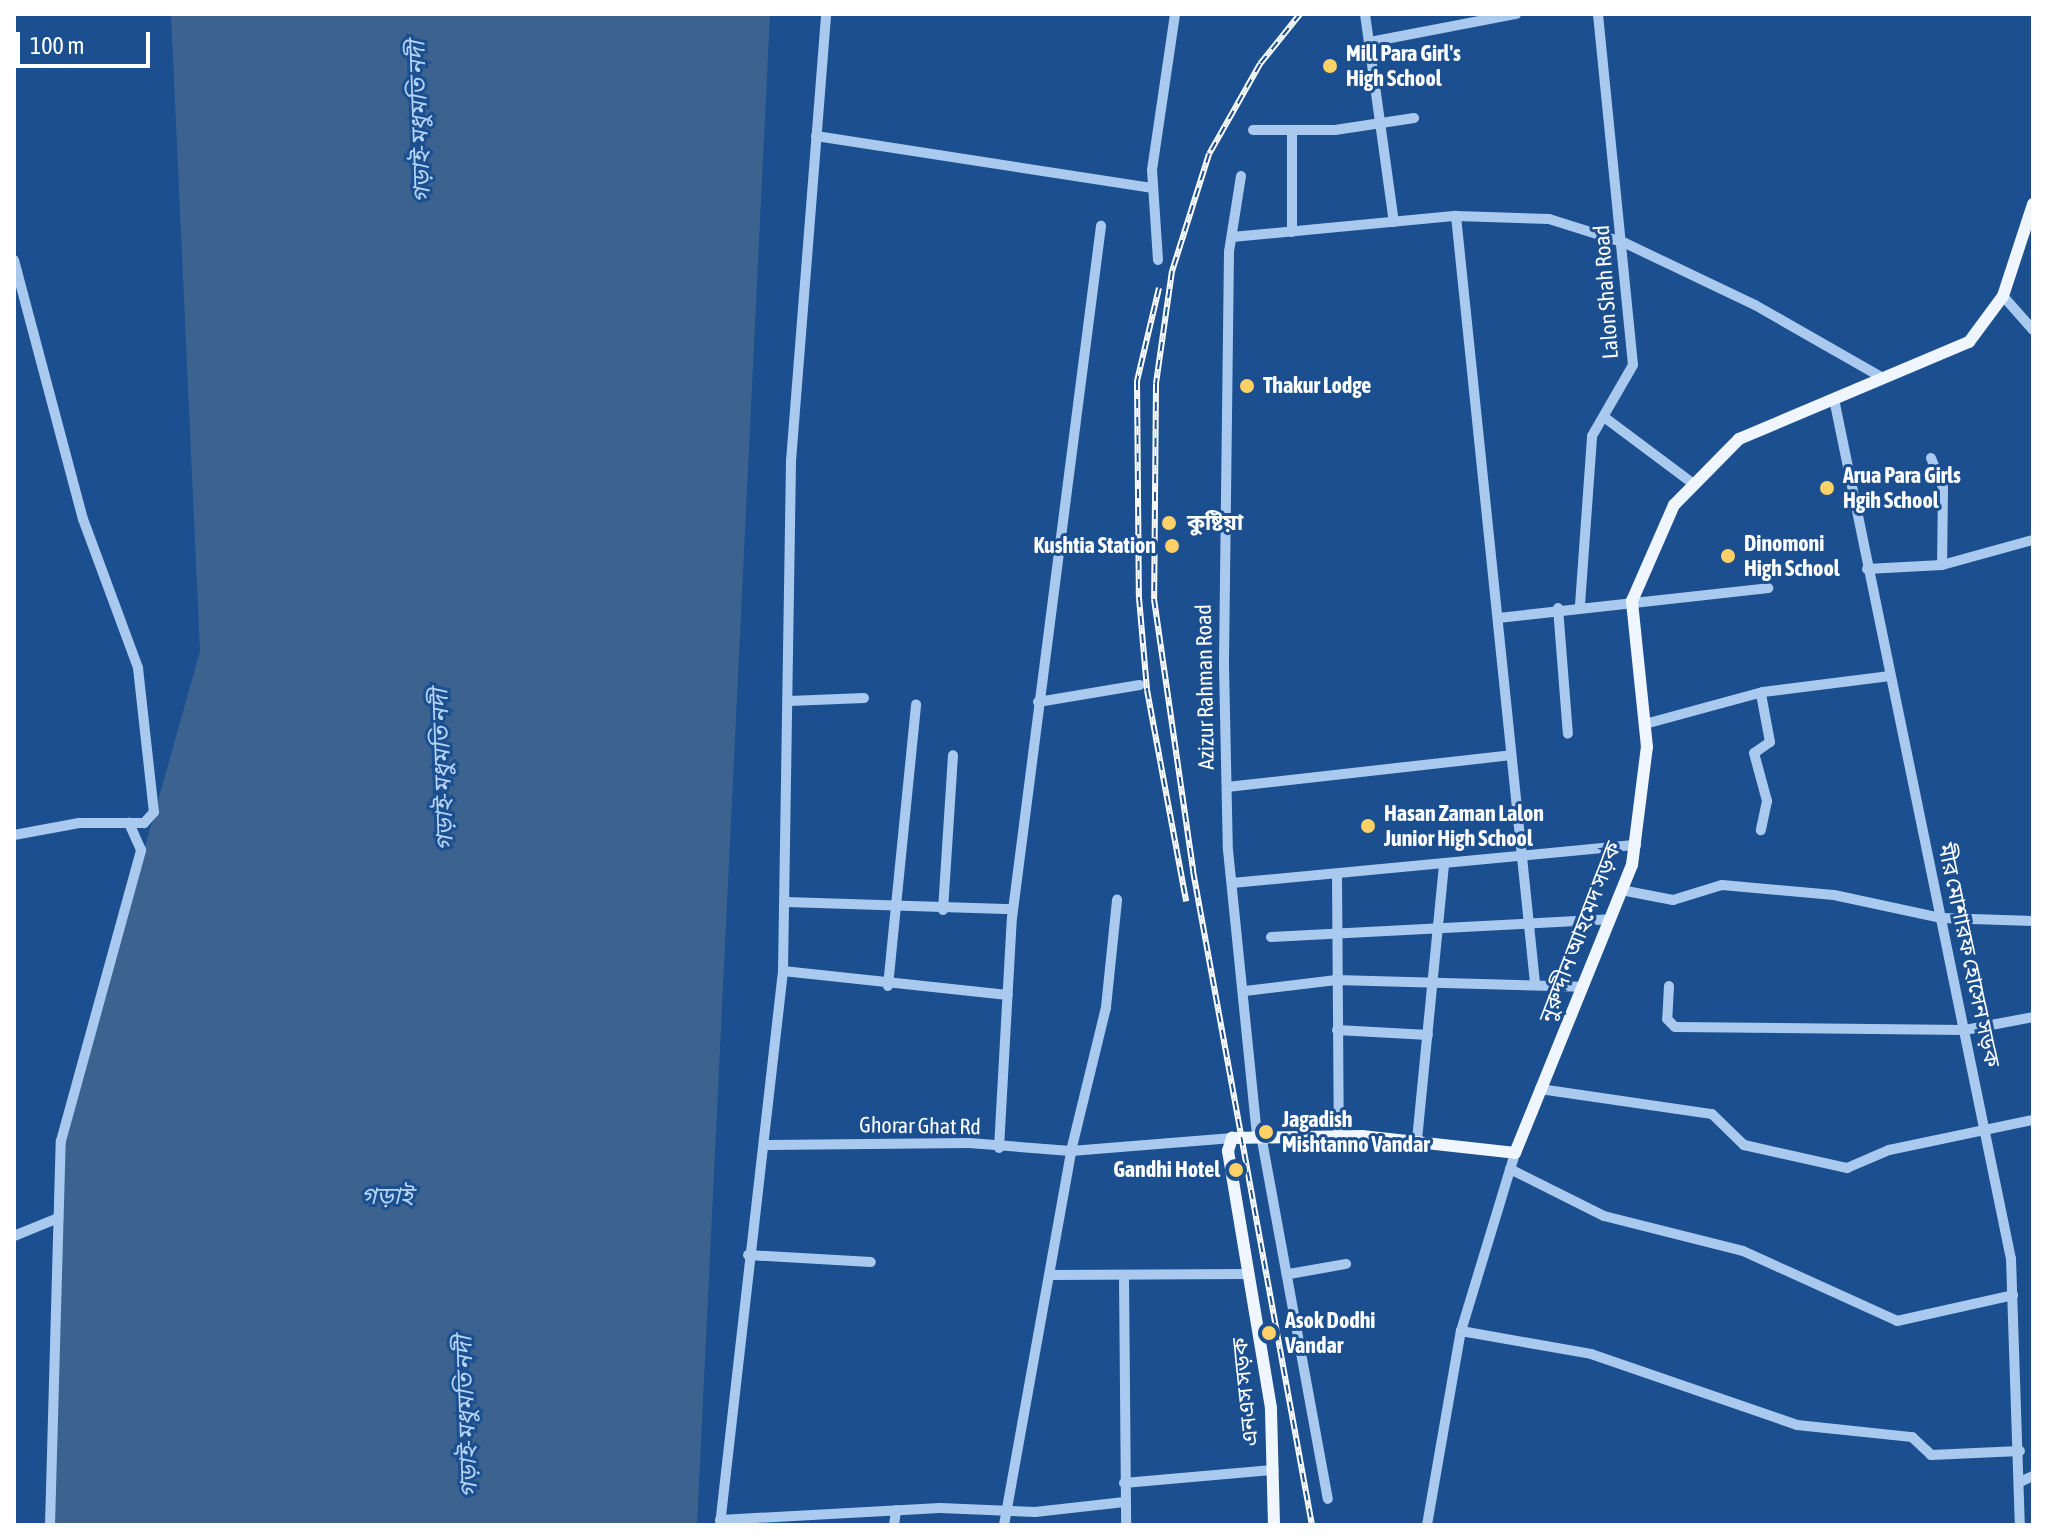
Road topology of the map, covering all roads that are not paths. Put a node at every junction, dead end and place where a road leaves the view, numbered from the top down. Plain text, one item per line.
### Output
1 (826, 14) edge
2 (1175, 14) edge
3 (1365, 14) edge
4 (1516, 14) edge
5 (1598, 14) edge
6 (1370, 42) junction
7 (1414, 118) dead end
8 (1381, 125) junction
9 (1253, 130) dead end
10 (1292, 133) junction
11 (816, 136) junction
12 (1241, 176) dead end
13 (1153, 188) junction
14 (2033, 204) edge
15 (1456, 216) junction
16 (1394, 222) junction
17 (1101, 226) dead end
18 (1292, 232) junction
19 (1232, 237) junction
20 (1625, 243) junction
21 (14, 260) edge
22 (1158, 260) dead end
23 (2003, 296) junction
24 (2028, 312) edge
25 (2033, 330) edge
26 (1883, 378) junction
27 (1834, 399) junction
28 (1604, 417) junction
29 (1931, 458) dead end
30 (1691, 482) junction
31 (2033, 540) edge
32 (1942, 565) junction
33 (1867, 569) junction
34 (1768, 588) dead end
35 (1632, 601) junction
36 (1580, 605) junction
37 (1558, 608) junction
38 (1498, 618) junction
39 (1890, 676) junction
40 (1140, 685) dead end
41 (1761, 694) junction
42 (864, 698) dead end
43 (789, 701) junction
44 (1038, 702) junction
45 (916, 704) dead end
46 (1645, 724) junction
47 (1568, 734) dead end
48 (953, 755) dead end
49 (1511, 755) junction
50 (1227, 787) junction
51 (129, 823) junction
52 (1761, 830) dead end
53 (14, 835) edge
54 (1636, 845) junction
55 (1521, 858) junction
56 (1444, 865) junction
57 (1337, 874) junction
58 (1232, 883) junction
59 (1621, 890) junction
60 (1117, 900) dead end
61 (786, 902) junction
62 (894, 905) junction
63 (1013, 909) junction
64 (943, 910) junction
65 (1941, 918) junction
66 (1610, 919) junction
67 (2033, 921) edge
68 (1528, 923) junction
69 (1438, 928) junction
70 (1335, 934) junction
71 (1271, 937) dead end
72 (783, 971) junction
73 (1336, 980) junction
74 (1434, 982) junction
75 (1535, 983) junction
76 (888, 986) junction
77 (1669, 986) dead end
78 (1582, 987) junction
79 (1245, 991) junction
80 (1008, 995) junction
81 (2033, 1017) edge
82 (1337, 1030) junction
83 (1965, 1030) junction
84 (1428, 1035) junction
85 (1540, 1089) junction
86 (2033, 1120) edge
87 (1983, 1126) junction
88 (1259, 1135) junction
89 (1339, 1136) junction
90 (1232, 1138) junction
91 (1417, 1140) junction
92 (768, 1145) junction
93 (999, 1148) junction
94 (1071, 1151) junction
95 (1515, 1153) junction
96 (1510, 1169) junction
97 (58, 1218) junction
98 (14, 1236) edge
99 (748, 1255) junction
100 (871, 1262) dead end
101 (1346, 1264) dead end
102 (1248, 1274) junction
103 (1289, 1274) junction
104 (1050, 1275) junction
105 (1124, 1276) junction
106 (2013, 1295) junction
107 (1461, 1331) junction
108 (2020, 1451) junction
109 (1273, 1470) junction
110 (2033, 1476) edge
111 (2020, 1482) junction
112 (1124, 1483) junction
113 (1328, 1499) dead end
114 (1124, 1502) junction
115 (896, 1510) junction
116 (1006, 1513) junction
117 (838, 1519) edge
118 (801, 1520) edge
119 (720, 1522) edge
120 (50, 1525) edge
121 (894, 1525) edge
122 (1004, 1525) edge
123 (1126, 1525) edge
124 (1274, 1525) edge
125 (1427, 1525) edge
126 (2020, 1525) edge

1 - 11 street
2 - 13 street
3 - 6 street
4 - 6 street
5 - 20 street, Lalon Shah Road
6 - 8 street
7 - 8 street
8 - 10 street
8 - 16 street
9 - 10 street
10 - 18 street
11 - 13 street
11 - 43 street
12 - 19 street, Azizur Rahman Road
13 - 22 street
14 - 23 main road
15 - 16 street
15 - 20 street
15 - 38 street
16 - 18 street
17 - 44 street
18 - 19 street
19 - 50 street, Azizur Rahman Road
20 - 26 street
20 - 28 street, Lalon Shah Road
21 - 51 street
23 - 24 street
23 - 26 main road
24 - 25 street
26 - 27 main road
27 - 30 main road
27 - 33 street, মীর মোশারফ হোসেন সড়ক
28 - 30 street
28 - 36 street, Lalon Shah Road
29 - 32 street
30 - 35 main road
31 - 32 street
32 - 33 street
33 - 39 street, মীর মোশারফ হোসেন সড়ক
34 - 35 street
35 - 36 street
35 - 46 main road, নুরুদ্দীন আহমেদ সড়ক
36 - 37 street
37 - 38 street
37 - 47 street
38 - 49 street
39 - 41 street
39 - 65 street, মীর মোশারফ হোসেন সড়ক
40 - 44 street
41 - 46 street
41 - 52 street
42 - 43 street
43 - 61 street
44 - 63 street
45 - 62 street
46 - 54 main road, নুরুদ্দীন আহমেদ সড়ক
48 - 64 street
49 - 50 street
49 - 55 street
50 - 58 street, Azizur Rahman Road
51 - 53 street
51 - 97 street
54 - 55 street
54 - 59 main road, নুরুদ্দীন আহমেদ সড়ক
55 - 56 street
55 - 68 street
56 - 57 street
56 - 69 street
57 - 58 street
57 - 70 street
58 - 79 street, Azizur Rahman Road
59 - 65 street
59 - 66 main road, নুরুদ্দীন আহমেদ সড়ক
60 - 94 street
61 - 62 street
61 - 72 street
62 - 64 street
62 - 76 street
63 - 64 street
63 - 80 street
65 - 67 street
65 - 83 street, মীর মোশারফ হোসেন সড়ক
66 - 68 street
66 - 78 main road, নুরুদ্দীন আহমেদ সড়ক
68 - 69 street
68 - 75 street
69 - 70 street
69 - 74 street
70 - 71 street
70 - 73 street
72 - 76 street
72 - 92 street
73 - 74 street
73 - 79 street
73 - 82 street
74 - 75 street
74 - 84 street
75 - 78 street
76 - 80 street
77 - 83 street
78 - 85 main road, নুরুদ্দীন আহমেদ সড়ক
79 - 88 street, Azizur Rahman Road
80 - 93 street
81 - 83 street
82 - 84 street
82 - 89 street
83 - 87 street, মীর মোশারফ হোসেন সড়ক
84 - 91 street
85 - 87 street
85 - 95 main road, নুরুদ্দীন আহমেদ সড়ক
86 - 87 street
87 - 106 street, মীর মোশারফ হোসেন সড়ক
88 - 89 main road
88 - 90 main road
88 - 103 street, Azizur Rahman Road
89 - 91 main road
90 - 94 street, Ghorar Ghat Rd
90 - 102 main road, এনএস সড়ক
91 - 95 main road
92 - 93 street, Ghorar Ghat Rd
92 - 99 street
93 - 94 street, Ghorar Ghat Rd
94 - 104 street
95 - 96 street, নুরুদ্দীন আহমেদ সড়ক
96 - 106 street
96 - 107 street, নুরুদ্দীন আহমেদ সড়ক
97 - 98 street
97 - 120 street
99 - 100 street
99 - 119 street
101 - 103 street
102 - 105 street
102 - 109 main road, এনএস সড়ক
103 - 113 street, Azizur Rahman Road
104 - 105 street
104 - 116 street
105 - 112 street
106 - 108 street, মীর মোশারফ হোসেন সড়ক
107 - 108 street
107 - 125 street, নুরুদ্দীন আহমেদ সড়ক
108 - 111 street, মীর মোশারফ হোসেন সড়ক
109 - 112 street
109 - 124 main road, এনএস সড়ক
110 - 111 street
111 - 126 street, মীর মোশারফ হোসেন সড়ক
112 - 114 street
114 - 116 street
114 - 123 street
115 - 116 street
115 - 117 street
115 - 121 street
116 - 122 street
117 - 118 street
118 - 119 street

